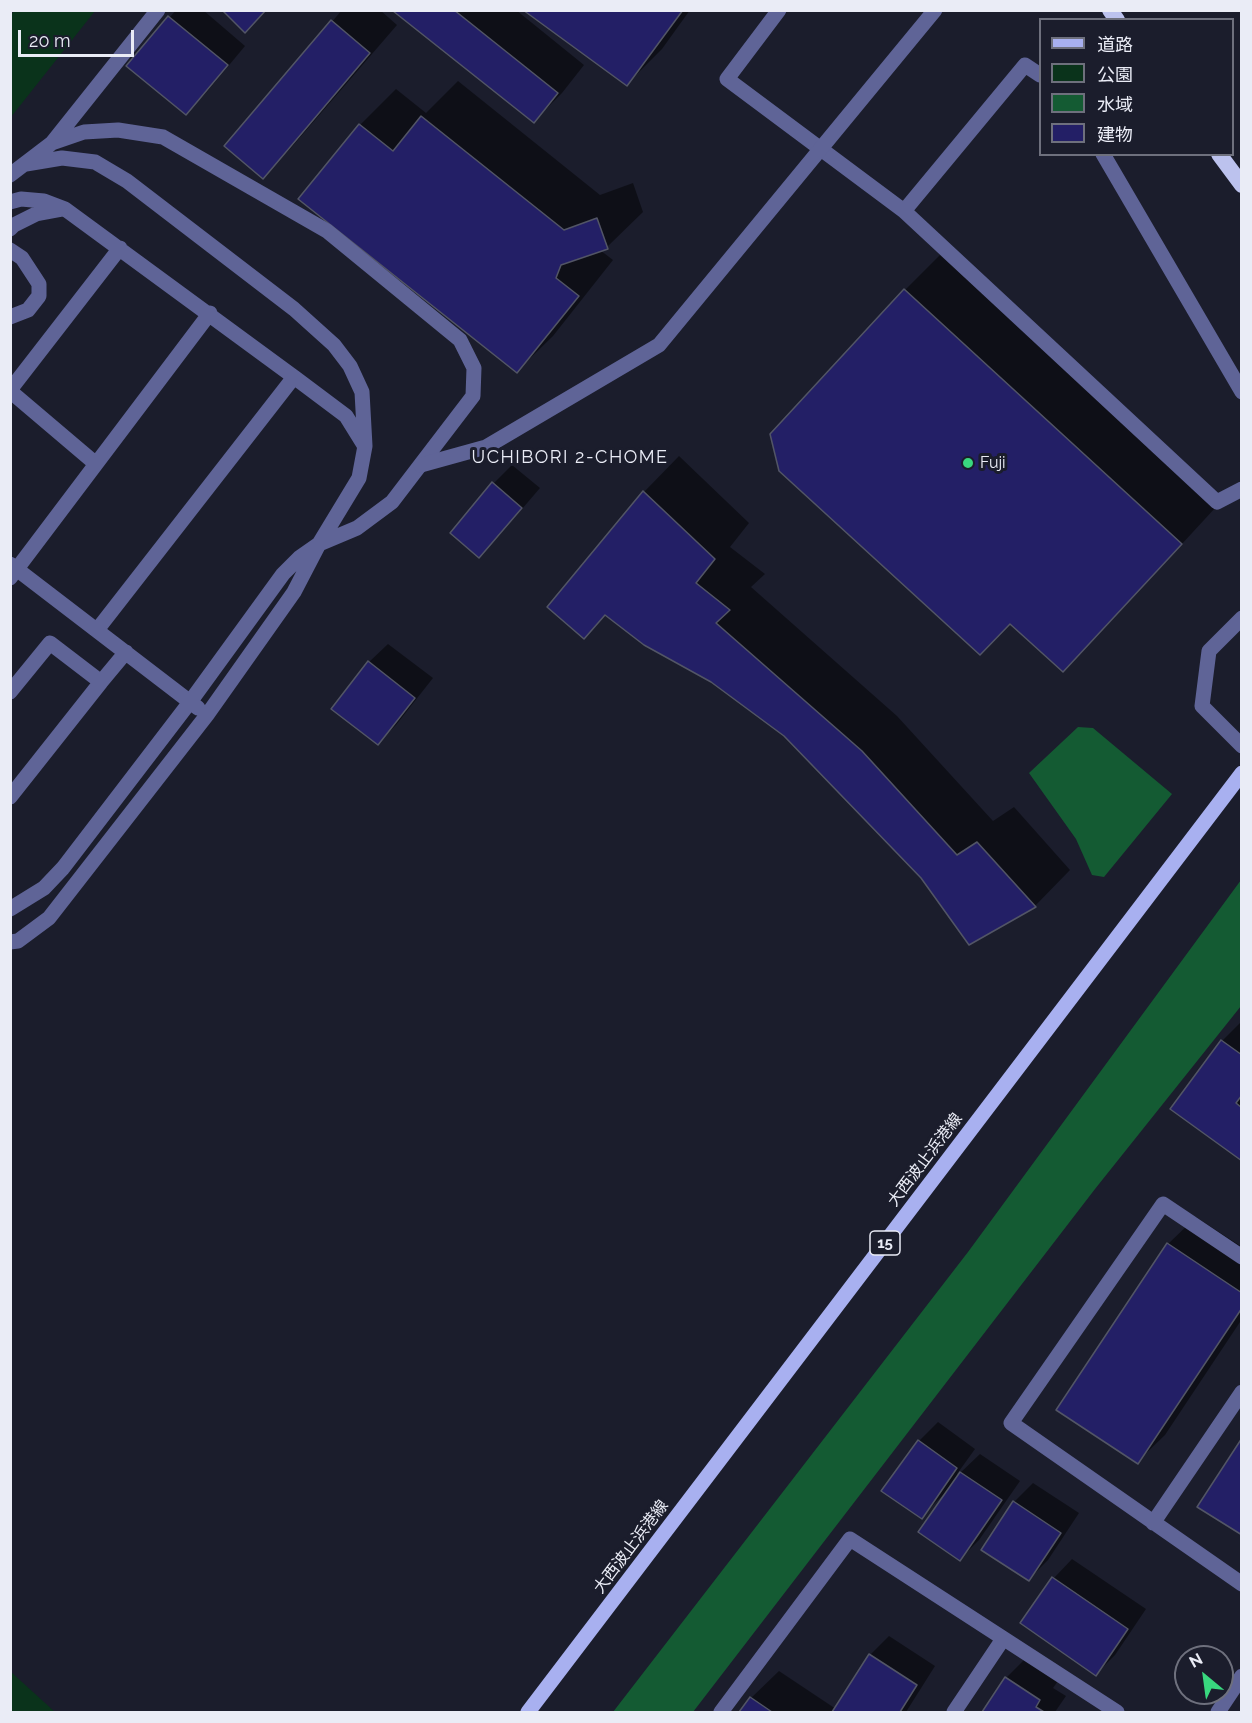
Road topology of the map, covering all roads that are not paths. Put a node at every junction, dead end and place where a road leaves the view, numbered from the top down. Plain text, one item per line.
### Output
1 (158, 10) edge
2 (779, 10) edge
3 (935, 10) edge
4 (1039, 74) edge
5 (52, 143) junction
6 (821, 149) junction
7 (1104, 156) edge
8 (1221, 156) edge
9 (23, 164) junction
10 (10, 175) edge
11 (1242, 184) edge
12 (10, 202) edge
13 (65, 209) junction
14 (904, 211) junction
15 (10, 229) edge
16 (120, 248) junction
17 (10, 250) edge
18 (210, 313) junction
19 (10, 317) edge
20 (294, 377) junction
21 (10, 390) edge
22 (1242, 392) edge
23 (365, 446) junction
24 (96, 464) junction
25 (421, 465) junction
26 (1242, 489) edge
27 (320, 544) junction
28 (13, 570) edge
29 (1242, 618) edge
30 (97, 630) junction
31 (126, 652) junction
32 (100, 682) junction
33 (10, 692) edge
34 (190, 702) junction
35 (207, 716) junction
36 (1242, 746) edge
37 (1242, 773) edge
38 (10, 797) edge
39 (10, 909) edge
40 (10, 942) edge
41 (1242, 1257) edge
42 (1242, 1392) edge
43 (1153, 1522) junction
44 (1242, 1584) edge
45 (1002, 1639) junction
46 (1242, 1676) edge
47 (528, 1713) edge
48 (721, 1713) edge
49 (954, 1713) edge
50 (1117, 1713) edge
51 (1218, 1713) edge

1 - 5 street
2 - 6 street
3 - 6 street
4 - 14 street
5 - 9 street
5 - 25 street
6 - 14 street
6 - 25 street
7 - 22 street
8 - 11 highway
9 - 10 street
9 - 23 street
12 - 13 street
13 - 15 street
13 - 16 street
14 - 26 street
16 - 18 street
16 - 21 street
17 - 19 street
18 - 20 street
18 - 24 street
20 - 23 street
20 - 30 street
21 - 24 street
23 - 27 street
24 - 28 street
25 - 27 street
27 - 34 street
27 - 35 street
28 - 30 street
29 - 36 street
30 - 31 street
31 - 32 street
31 - 34 street
32 - 33 street
32 - 38 street
34 - 35 street
34 - 39 street
35 - 40 street
37 - 47 main road, 大西波止浜港線 / 15
41 - 43 street
42 - 43 street
43 - 44 street
45 - 48 street
45 - 49 street
45 - 50 street
46 - 51 street

